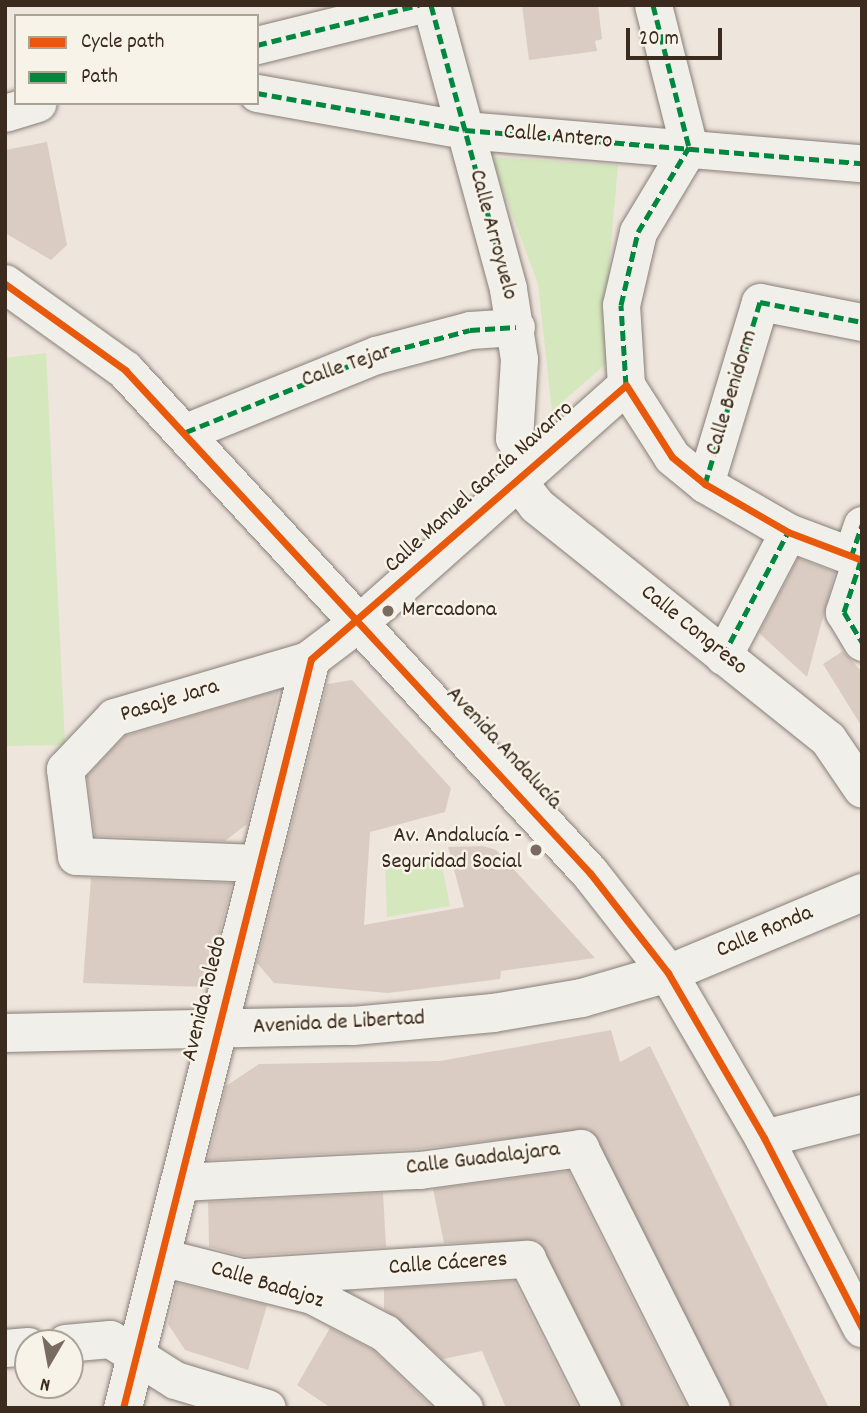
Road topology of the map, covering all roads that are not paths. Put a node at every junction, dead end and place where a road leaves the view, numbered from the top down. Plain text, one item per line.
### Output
1 (419, 5) edge
2 (431, 5) edge
3 (653, 5) edge
4 (259, 45) edge
5 (259, 93) edge
6 (31, 105) edge
7 (5, 113) edge
8 (465, 130) junction
9 (689, 147) junction
10 (862, 163) edge
11 (5, 284) edge
12 (862, 321) edge
13 (516, 327) junction
14 (626, 385) junction
15 (186, 432) junction
16 (524, 472) junction
17 (705, 484) junction
18 (788, 532) junction
19 (858, 563) edge
20 (361, 621) junction
21 (862, 642) edge
22 (723, 656) junction
23 (311, 659) junction
24 (862, 789) edge
25 (258, 863) junction
26 (862, 892) edge
27 (668, 973) junction
28 (218, 1030) junction
29 (5, 1034) edge
30 (862, 1113) edge
31 (764, 1138) junction
32 (180, 1182) junction
33 (160, 1256) junction
34 (245, 1278) junction
35 (862, 1328) edge
36 (84, 1341) edge
37 (137, 1351) junction
38 (123, 1408) edge
39 (267, 1408) edge
40 (464, 1408) edge
41 (602, 1408) edge
42 (712, 1408) edge

1 - 4 street
2 - 8 street, Calle Arroyuelo
3 - 9 street
5 - 8 street, Calle Antero
6 - 7 street
8 - 9 street, Calle Antero
8 - 13 street, Calle Arroyuelo
9 - 10 street, Calle Antero
9 - 14 street
11 - 15 street, Avenida Andalucía
12 - 17 street, Calle Benidorm
13 - 15 street, Calle Tejar
13 - 16 street, Calle Arroyuelo
14 - 16 street, Calle Manuel García Navarro
14 - 17 street
15 - 20 street, Avenida Andalucía
16 - 20 street, Calle Manuel García Navarro
16 - 22 street, Calle Congreso
17 - 18 street
18 - 19 street
18 - 22 street
19 - 21 street
20 - 23 street
20 - 27 street, Avenida Andalucía
22 - 24 street, Calle Congreso
23 - 25 street, Avenida Toledo
23 - 25 street, Pasaje Jara
25 - 28 street, Avenida Toledo
26 - 27 street, Calle Ronda
27 - 28 street, Avenida de Libertad
27 - 31 street, Avenida Andalucía
28 - 29 street, Avenida de Libertad
28 - 32 street, Avenida Toledo
30 - 31 street
31 - 35 street, Avenida Andalucía
32 - 33 street, Avenida Toledo
32 - 42 street, Calle Guadalajara
33 - 34 street, Calle Badajoz
33 - 37 street, Avenida Toledo
34 - 40 street, Calle Badajoz
34 - 41 street, Calle Cáceres
36 - 37 street
37 - 38 street, Avenida Toledo
37 - 39 street

